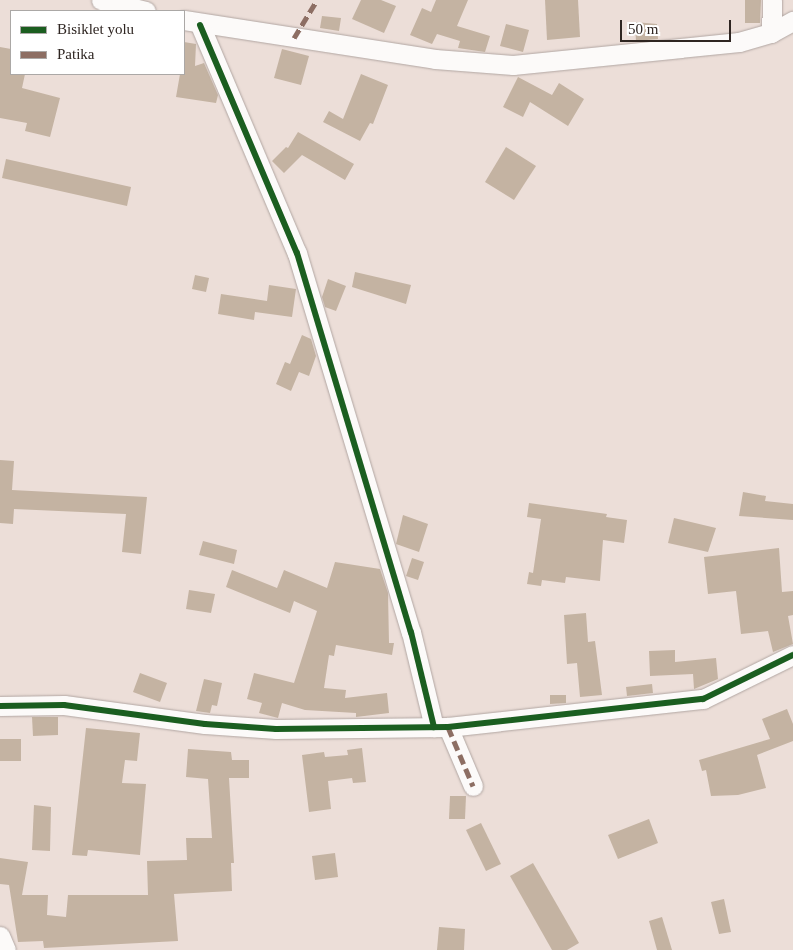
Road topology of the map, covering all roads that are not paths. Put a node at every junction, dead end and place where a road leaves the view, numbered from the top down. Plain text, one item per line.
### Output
1 (101, 0) edge
2 (772, 0) edge
3 (142, 10) edge
4 (793, 21) edge
5 (192, 22) edge
6 (771, 33) junction
7 (793, 655) edge
8 (0, 706) edge
9 (441, 727) junction
10 (473, 786) dead end
11 (0, 936) edge
12 (6, 950) edge

1 - 3 street
2 - 6 street
4 - 6 street
5 - 6 street
5 - 9 street
7 - 9 street
8 - 9 street
9 - 10 street
11 - 12 street

